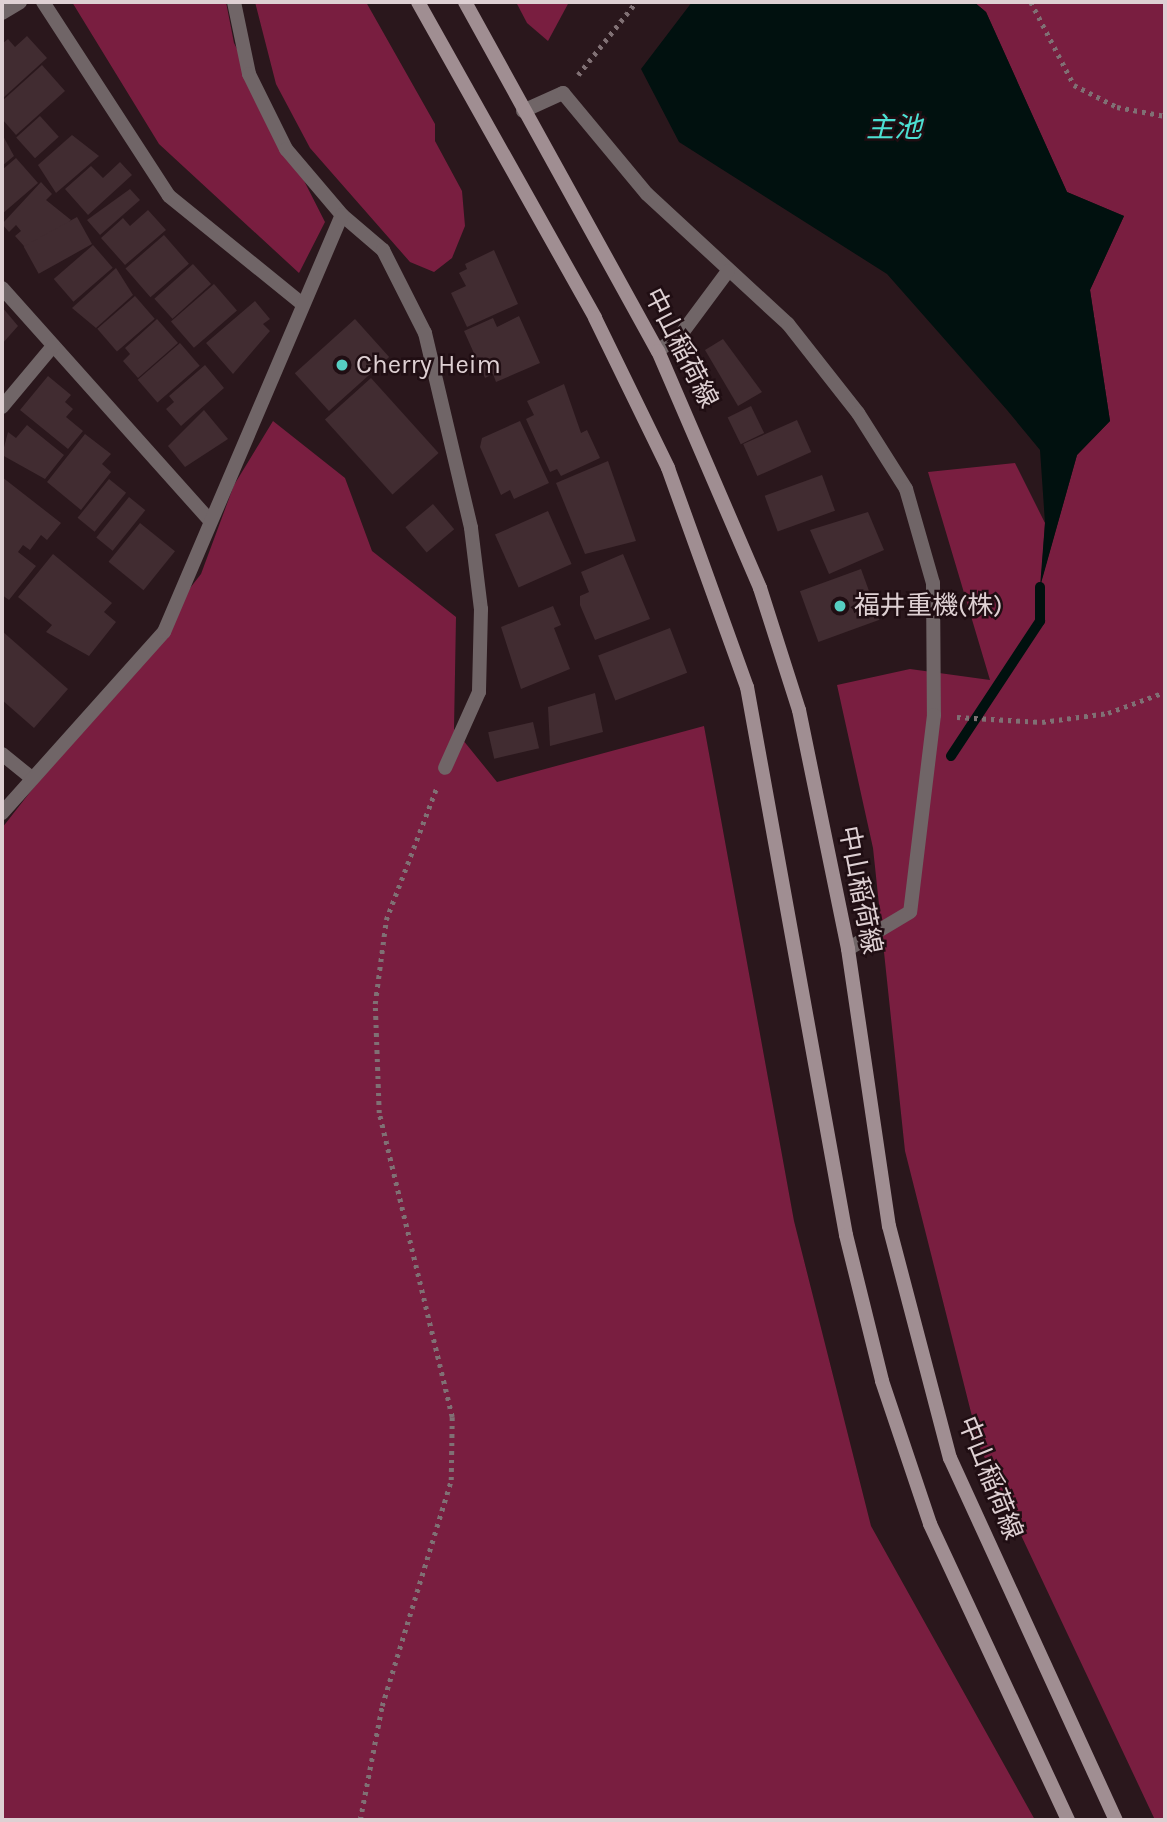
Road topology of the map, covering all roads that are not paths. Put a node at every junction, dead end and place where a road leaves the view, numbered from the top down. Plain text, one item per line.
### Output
1 (20, 2) edge
2 (43, 2) edge
3 (234, 2) edge
4 (418, 2) edge
5 (465, 2) edge
6 (2, 13) edge
7 (523, 111) junction
8 (342, 215) junction
9 (729, 271) junction
10 (2, 288) edge
11 (300, 302) junction
12 (53, 346) junction
13 (658, 351) junction
14 (2, 407) edge
15 (208, 518) junction
16 (2, 754) edge
17 (445, 768) road end
18 (29, 776) junction
19 (2, 813) edge
20 (848, 949) junction
21 (1068, 1820) edge
22 (1116, 1820) edge

1 - 6 street
2 - 11 street
3 - 8 street
4 - 21 main road
5 - 7 main road, 中山稲荷線
7 - 9 street
7 - 13 main road, 中山稲荷線
8 - 11 street
8 - 17 street
9 - 13 street
9 - 20 street
10 - 12 street
11 - 15 street
12 - 14 street
12 - 15 street
13 - 20 main road, 中山稲荷線
15 - 18 street
16 - 18 street
18 - 19 street
20 - 22 main road, 中山稲荷線

